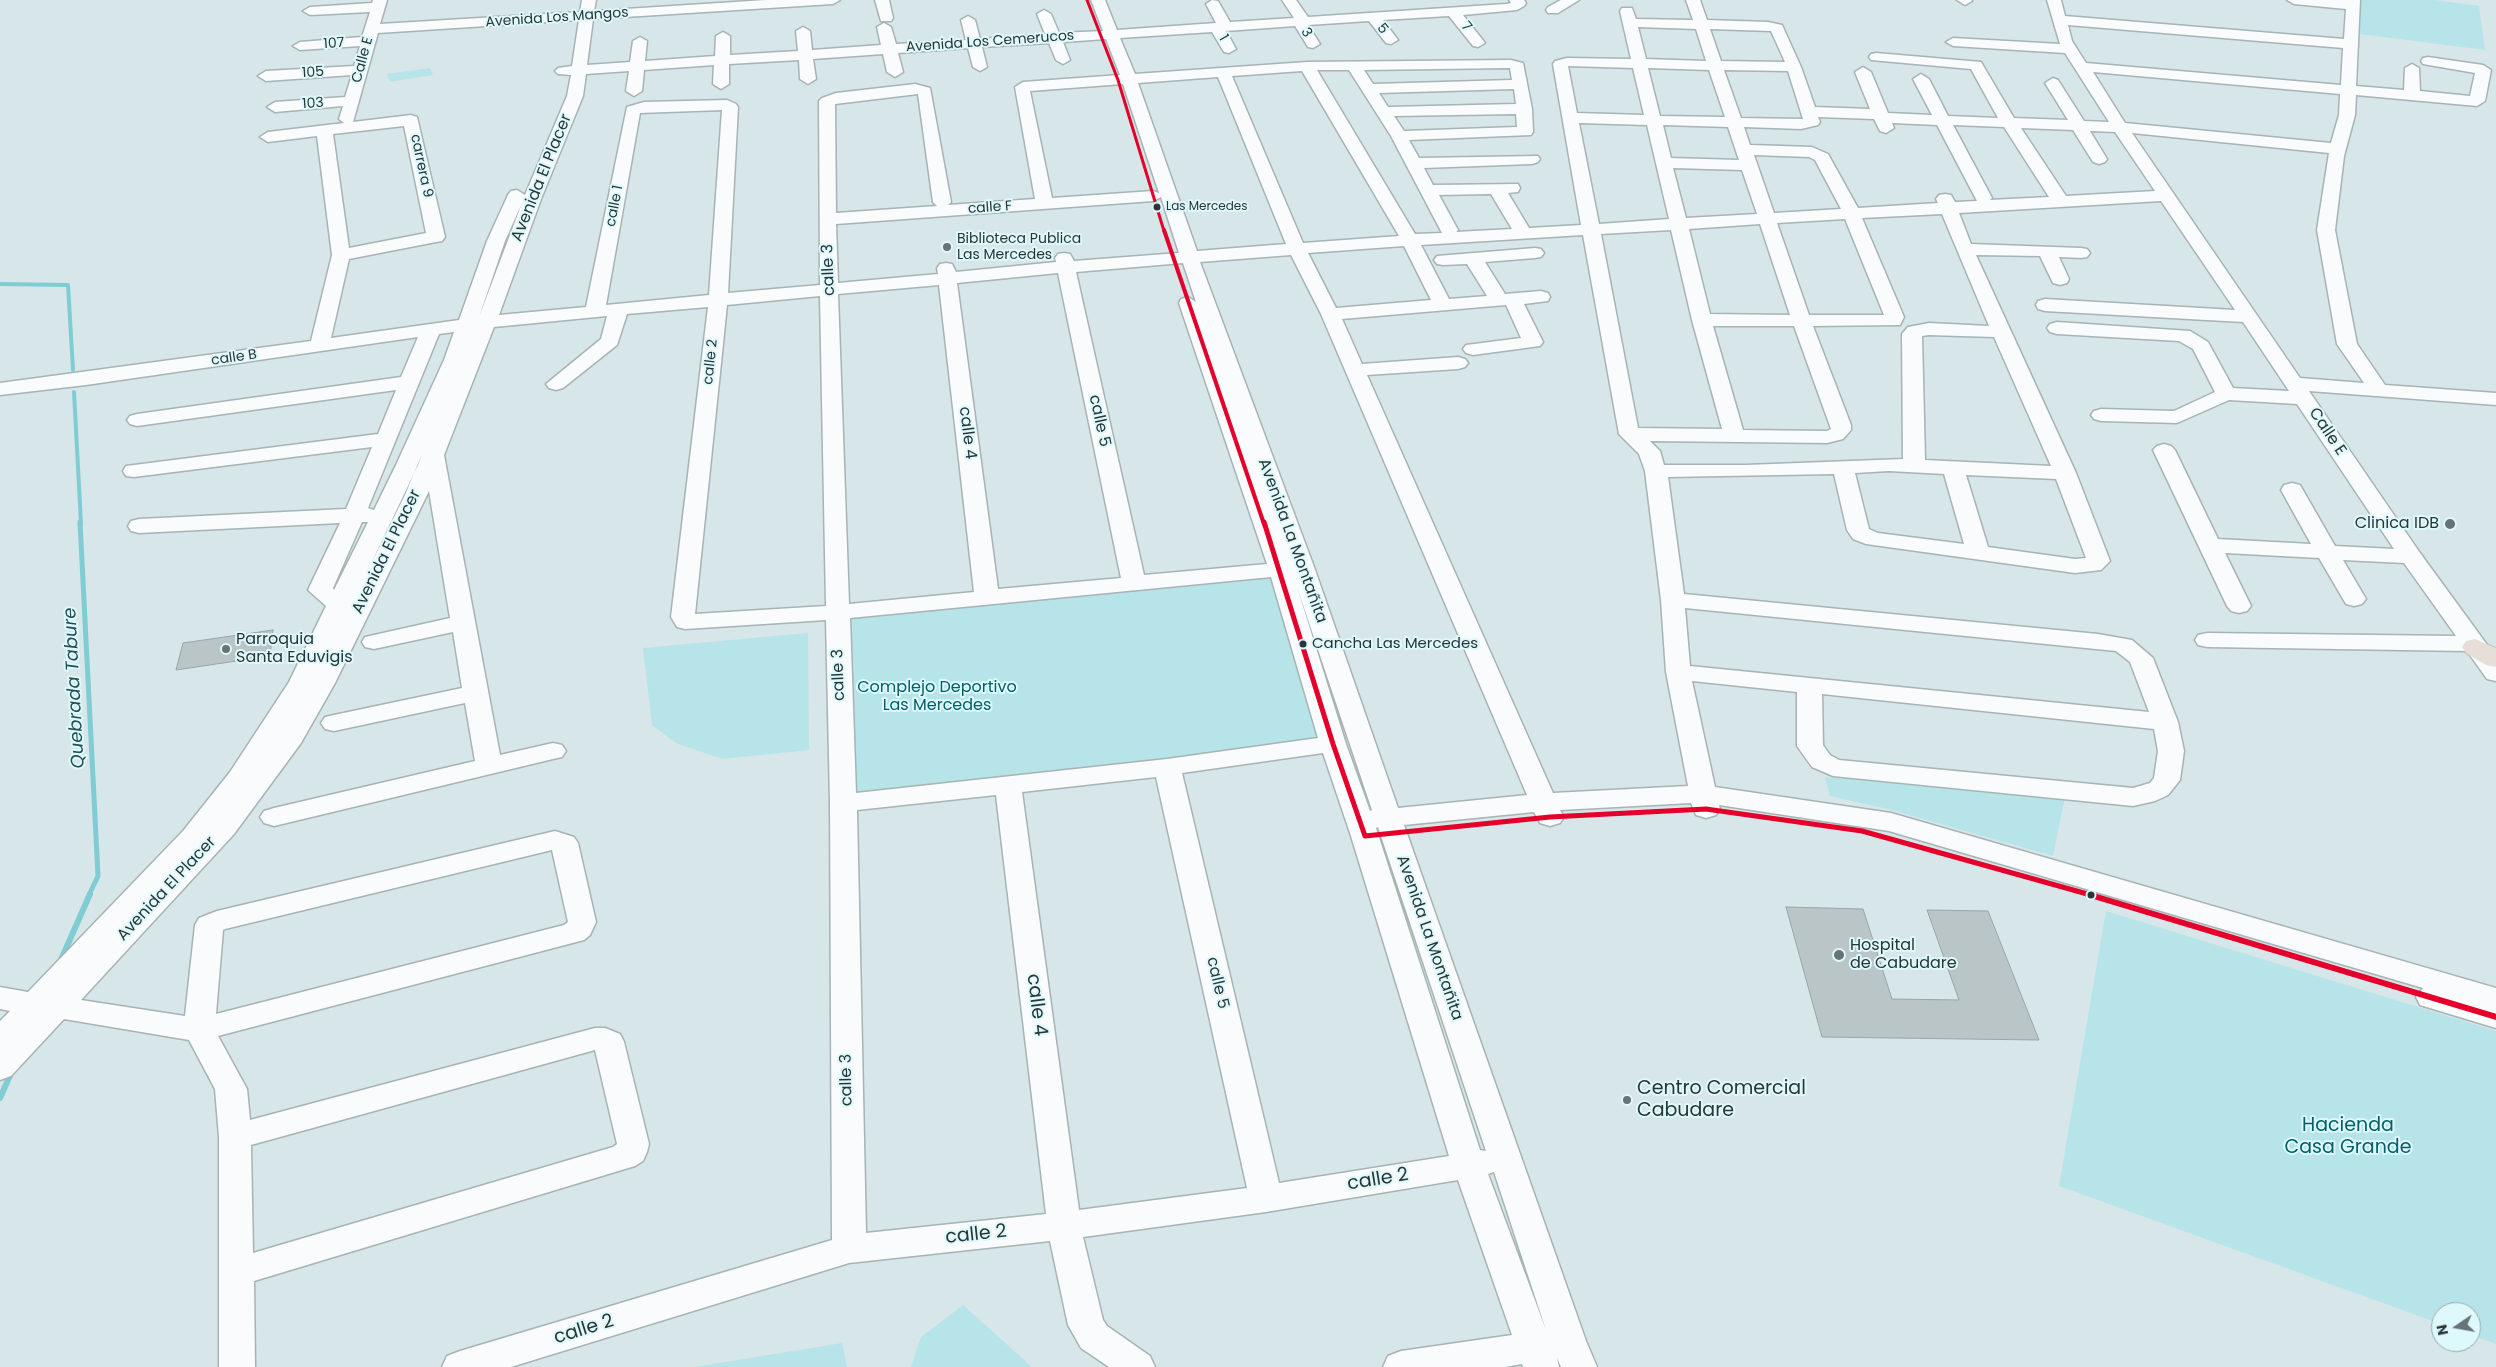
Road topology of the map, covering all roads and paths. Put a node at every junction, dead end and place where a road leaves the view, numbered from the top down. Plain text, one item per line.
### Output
1 (833, 0) edge
2 (882, 0) edge
3 (1087, 0) edge
4 (1098, 0) edge
5 (1289, 0) edge
6 (1572, 0) edge
7 (1693, 0) edge
8 (2054, 0) edge
9 (2294, 0) edge
10 (803, 1) edge
11 (2353, 2) edge
12 (723, 4) edge
13 (1213, 4) dead end
14 (1511, 4) edge
15 (642, 6) edge
16 (378, 7) edge
17 (1043, 7) edge
18 (582, 8) edge
19 (1454, 8) edge
20 (1553, 10) dead end
21 (310, 11) dead end
22 (394, 12) dead end
23 (965, 13) dead end
24 (1375, 13) junction
25 (2059, 20) junction
26 (1302, 22) junction
27 (1702, 25) junction
28 (1221, 27) junction
29 (1108, 34) junction
30 (370, 35) junction
31 (1054, 38) junction
32 (1391, 40) dead end
33 (1953, 42) dead end
34 (973, 43) junction
35 (1478, 43) dead end
36 (1313, 44) dead end
37 (2352, 44) junction
38 (300, 46) dead end
39 (888, 49) junction
40 (1229, 49) dead end
41 (2070, 49) junction
42 (806, 55) junction
43 (1876, 57) dead end
44 (1063, 60) dead end
45 (722, 61) junction
46 (2428, 61) dead end
47 (1638, 63) junction
48 (1353, 65) junction
49 (1715, 65) junction
50 (636, 66) junction
51 (1307, 66) junction
52 (980, 67) dead end
53 (2082, 67) junction
54 (1794, 68) junction
55 (2412, 68) dead end
56 (360, 70) junction
57 (571, 70) junction
58 (895, 72) dead end
59 (1224, 72) junction
60 (1863, 72) dead end
61 (266, 76) dead end
62 (808, 79) dead end
63 (1124, 79) junction
64 (1921, 79) dead end
65 (2053, 83) dead end
66 (721, 84) dead end
67 (1520, 84) junction
68 (1368, 89) junction
69 (2349, 89) junction
70 (634, 91) dead end
71 (2412, 95) junction
72 (352, 101) junction
73 (275, 107) dead end
74 (730, 107) joint
75 (1524, 109) junction
76 (1383, 112) junction
77 (1808, 112) junction
78 (1570, 118) junction
79 (1942, 119) junction
80 (347, 120) dead end
81 (1653, 121) junction
82 (1883, 121) junction
83 (2008, 121) junction
84 (1732, 122) junction
85 (2078, 124) junction
86 (2120, 127) junction
87 (324, 130) junction
88 (1399, 136) junction
89 (268, 137) dead end
90 (2338, 149) junction
91 (1746, 158) junction
92 (1532, 159) dead end
93 (2099, 159) dead end
94 (1664, 162) junction
95 (1414, 163) junction
96 (1429, 190) junction
97 (2165, 191) junction
98 (1153, 196) junction
99 (1983, 198) junction
100 (2058, 198) junction
101 (942, 202) dead end
102 (1045, 204) junction
103 (1947, 204) junction
104 (1850, 210) junction
105 (1767, 215) junction
106 (827, 219) junction
107 (1677, 220) junction
108 (1590, 225) junction
109 (1522, 229) junction
110 (1450, 230) junction
111 (1408, 236) junction
112 (1295, 245) junction
113 (1964, 249) junction
114 (2047, 252) junction
115 (2081, 252) dead end
116 (1535, 253) dead end
117 (1180, 254) junction
118 (341, 255) junction
119 (1473, 258) junction
120 (1443, 260) dead end
121 (1065, 263) junction
122 (947, 273) junction
123 (2060, 279) dead end
124 (830, 284) junction
125 (719, 294) junction
126 (1542, 297) dead end
127 (1505, 300) junction
128 (2045, 305) dead end
129 (1443, 306) junction
130 (596, 307) junction
131 (619, 309) junction
132 (1330, 314) junction
133 (2249, 317) junction
134 (478, 319) junction
135 (1702, 320) junction
136 (1802, 322) junction
137 (2057, 328) dead end
138 (431, 330) junction
139 (2002, 332) junction
140 (320, 346) junction
141 (1473, 349) dead end
142 (1458, 363) dead end
143 (1354, 370) junction
144 (410, 382) junction
145 (556, 384) dead end
146 (0, 389) edge
147 (2379, 390) junction
148 (2299, 391) junction
149 (2226, 394) junction
150 (2496, 399) edge
151 (2101, 415) dead end
152 (136, 420) dead end
153 (1629, 434) junction
154 (1734, 436) junction
155 (386, 440) junction
156 (2164, 450) dead end
157 (433, 454) junction
158 (1914, 466) junction
159 (1843, 467) junction
160 (1953, 468) junction
161 (134, 471) dead end
162 (1656, 471) junction
163 (2065, 473) junction
164 (2292, 490) dead end
165 (407, 512) junction
166 (384, 514) junction
167 (354, 516) junction
168 (139, 526) dead end
169 (2210, 545) junction
170 (1978, 552) junction
171 (2326, 552) junction
172 (2411, 557) junction
173 (1291, 568) junction
174 (1134, 583) junction
175 (987, 598) junction
176 (2354, 599) dead end
177 (1673, 600) junction
178 (340, 605) junction
179 (2239, 606) dead end
180 (837, 612) junction
181 (463, 622) junction
182 (2207, 640) dead end
183 (374, 642) dead end
184 (2481, 650) edge
185 (1678, 672) junction
186 (2496, 674) edge
187 (1809, 687) junction
188 (475, 693) junction
189 (334, 722) dead end
190 (2165, 722) junction
191 (1333, 744) junction
192 (553, 751) dead end
193 (488, 767) junction
194 (1167, 767) junction
195 (1008, 785) junction
196 (1705, 802) junction
197 (843, 803) junction
198 (1548, 809) junction
199 (274, 817) dead end
200 (1376, 827) junction
201 (0, 998) edge
202 (2496, 999) edge
203 (45, 1006) junction
204 (2496, 1017) edge
205 (199, 1030) junction
206 (0, 1040) edge
207 (0, 1068) edge
208 (235, 1137) junction
209 (1505, 1158) junction
210 (1468, 1166) junction
211 (1266, 1200) junction
212 (1064, 1226) junction
213 (849, 1249) junction
214 (237, 1272) junction
215 (1574, 1354) edge
216 (1538, 1357) edge
217 (237, 1367) edge
218 (460, 1367) edge
219 (1137, 1367) edge
220 (1401, 1367) edge

1 - 10 street, Avenida Los Mangos
2 - 39 street
3 - 29 street, Avenida La Montañita
4 - 29 street, Avenida La Montañita
5 - 26 street, 3
6 - 20 street
7 - 27 street
8 - 25 street, Calle E
9 - 11 street
10 - 12 street, Avenida Los Mangos
10 - 42 street
11 - 37 street
12 - 15 street, Avenida Los Mangos
12 - 45 street
13 - 28 street, 1
14 - 19 street, Avenida Los Cemerucos
15 - 18 street, Avenida Los Mangos
15 - 50 street
16 - 21 street
16 - 22 street
16 - 30 street, Calle E
17 - 31 street
18 - 30 street, Avenida Los Mangos
18 - 57 street, Avenida El Placer
19 - 24 street, Avenida Los Cemerucos
19 - 35 street, 7
23 - 34 street
24 - 26 street, Avenida Los Cemerucos
24 - 32 street, 5
25 - 37 street
25 - 41 street, Calle E
26 - 28 street, Avenida Los Cemerucos
26 - 36 street, 3
27 - 47 street
27 - 49 street
27 - 54 street
28 - 29 street, Avenida Los Cemerucos
28 - 40 street, 1
29 - 31 street, Avenida Los Cemerucos
29 - 63 street, Avenida La Montañita
30 - 38 street, 107
30 - 56 street, Calle E
31 - 34 street, Avenida Los Cemerucos
31 - 44 street
33 - 41 street
34 - 39 street, Avenida Los Cemerucos
34 - 52 street
37 - 69 street
39 - 42 street, Avenida Los Cemerucos
39 - 58 street
41 - 53 street, Calle E
42 - 45 street, Avenida Los Cemerucos
42 - 62 street
43 - 83 street
45 - 50 street, Avenida Los Cemerucos
45 - 66 street
46 - 71 street
47 - 49 street
47 - 78 street
47 - 81 street
48 - 51 street
48 - 67 street
48 - 68 street
49 - 54 street
49 - 84 street
50 - 57 street, Avenida Los Cemerucos
50 - 70 street
51 - 59 street
51 - 111 street
53 - 69 street
53 - 86 street, Calle E
54 - 77 street
55 - 71 street
56 - 61 street, 105
56 - 72 street, Calle E
57 - 134 street, Avenida El Placer
59 - 63 street
59 - 112 street
60 - 82 street
63 - 98 street, Avenida La Montañita
63 - 102 street
63 - 117 street, Avenida La Montañita
64 - 79 street
65 - 85 street
67 - 68 street
67 - 75 street
68 - 76 street
69 - 71 street
69 - 90 street
72 - 73 street, 103
72 - 80 street, Calle E
74 - 125 street, calle 2
74 - 130 street, calle 1
75 - 76 street
75 - 88 street
76 - 88 street
77 - 82 street
77 - 84 street
78 - 81 street
78 - 108 street
79 - 82 street
79 - 83 street
79 - 99 street
81 - 84 street
81 - 94 street
83 - 85 street
83 - 100 street
84 - 91 street
85 - 86 street
85 - 93 street
86 - 90 street
86 - 97 street, Calle E
87 - 89 street
87 - 118 street
87 - 118 street, carrera 9
88 - 95 street
90 - 147 street
91 - 94 street
91 - 104 street
91 - 105 street
92 - 95 street
94 - 107 street
95 - 96 street
96 - 109 street
96 - 110 street
97 - 100 street
97 - 133 street, Calle E
98 - 102 street, calle F
98 - 117 street, Avenida La Montañita
99 - 100 street
99 - 103 street
100 - 103 street
101 - 106 street, calle 3
102 - 106 street, calle F
103 - 104 street
103 - 113 street
104 - 105 street
104 - 136 street
105 - 107 street
105 - 136 street
106 - 124 street, calle 3
107 - 108 street
107 - 135 street
108 - 109 street
108 - 153 street
109 - 110 street
109 - 111 street
110 - 111 street
111 - 112 street
111 - 129 street
112 - 117 street
112 - 132 street
113 - 114 street
113 - 139 street
114 - 115 street
114 - 123 street
116 - 119 street
117 - 121 street
117 - 173 street, Avenida La Montañita
118 - 140 street
119 - 120 street
119 - 127 street
121 - 122 street
121 - 174 street, calle 5
122 - 124 street
122 - 175 street, calle 4
124 - 125 street
124 - 180 street, calle 3
125 - 130 street
125 - 131 street
125 - 180 street, calle 2
126 - 127 street
127 - 129 street
127 - 141 street
128 - 133 street
129 - 132 street
130 - 131 street
130 - 134 street, calle B
131 - 145 street
132 - 143 street
133 - 148 street, Calle E
134 - 138 street, calle B
134 - 157 street, Avenida El Placer
134 - 166 street, Avenida El Placer
135 - 136 street
135 - 154 street
136 - 154 street
137 - 149 street
138 - 140 street, calle B
138 - 144 street
139 - 158 street
139 - 163 street
140 - 146 street, calle B
142 - 143 street
143 - 198 street
144 - 152 street
144 - 155 street
147 - 148 street
147 - 150 street
148 - 149 street
148 - 172 street, Calle E
149 - 151 street
153 - 154 street
153 - 162 street
155 - 161 street
155 - 167 street
156 - 169 street
157 - 165 street, Avenida El Placer
157 - 181 street
158 - 159 street
158 - 160 street
159 - 162 street
159 - 170 street
160 - 163 street
160 - 170 street
162 - 177 street
163 - 170 street
164 - 171 street
165 - 166 street
165 - 203 street, Avenida El Placer
166 - 167 street
166 - 178 street, Avenida El Placer
167 - 168 street
167 - 178 street
169 - 171 street
169 - 179 street
171 - 172 street
171 - 176 street
172 - 184 street, Calle E
173 - 174 street
173 - 191 street, Avenida La Montañita
173 - 200 street, Avenida La Montañita
174 - 175 street
175 - 180 street
177 - 185 street
177 - 190 street
178 - 203 street, Avenida El Placer
180 - 197 street, calle 3
181 - 183 street
181 - 188 street
182 - 184 street
184 - 186 street, Calle E
185 - 187 street
185 - 196 street
187 - 190 street
187 - 190 street
188 - 189 street
188 - 193 street
191 - 194 street
191 - 200 street, Avenida La Montañita
192 - 193 street
193 - 199 street
194 - 195 street
194 - 211 street, calle 5
195 - 197 street
195 - 212 street, calle 4
196 - 198 street
196 - 202 street
196 - 204 street
197 - 213 street, calle 3
198 - 200 street
200 - 209 street, Avenida La Montañita
200 - 210 street, Avenida La Montañita
201 - 203 street
203 - 205 street
203 - 206 street, Avenida El Placer
203 - 207 street, Avenida El Placer
205 - 205 street
205 - 208 street
208 - 214 street
208 - 214 street
209 - 210 street, calle 2
209 - 215 street, Avenida La Montañita
210 - 211 street, calle 2
210 - 216 street, Avenida La Montañita
211 - 212 street, calle 2
212 - 213 street, calle 2
212 - 219 street, calle 4
213 - 218 street, calle 2
214 - 217 street
215 - 216 street
216 - 220 street

